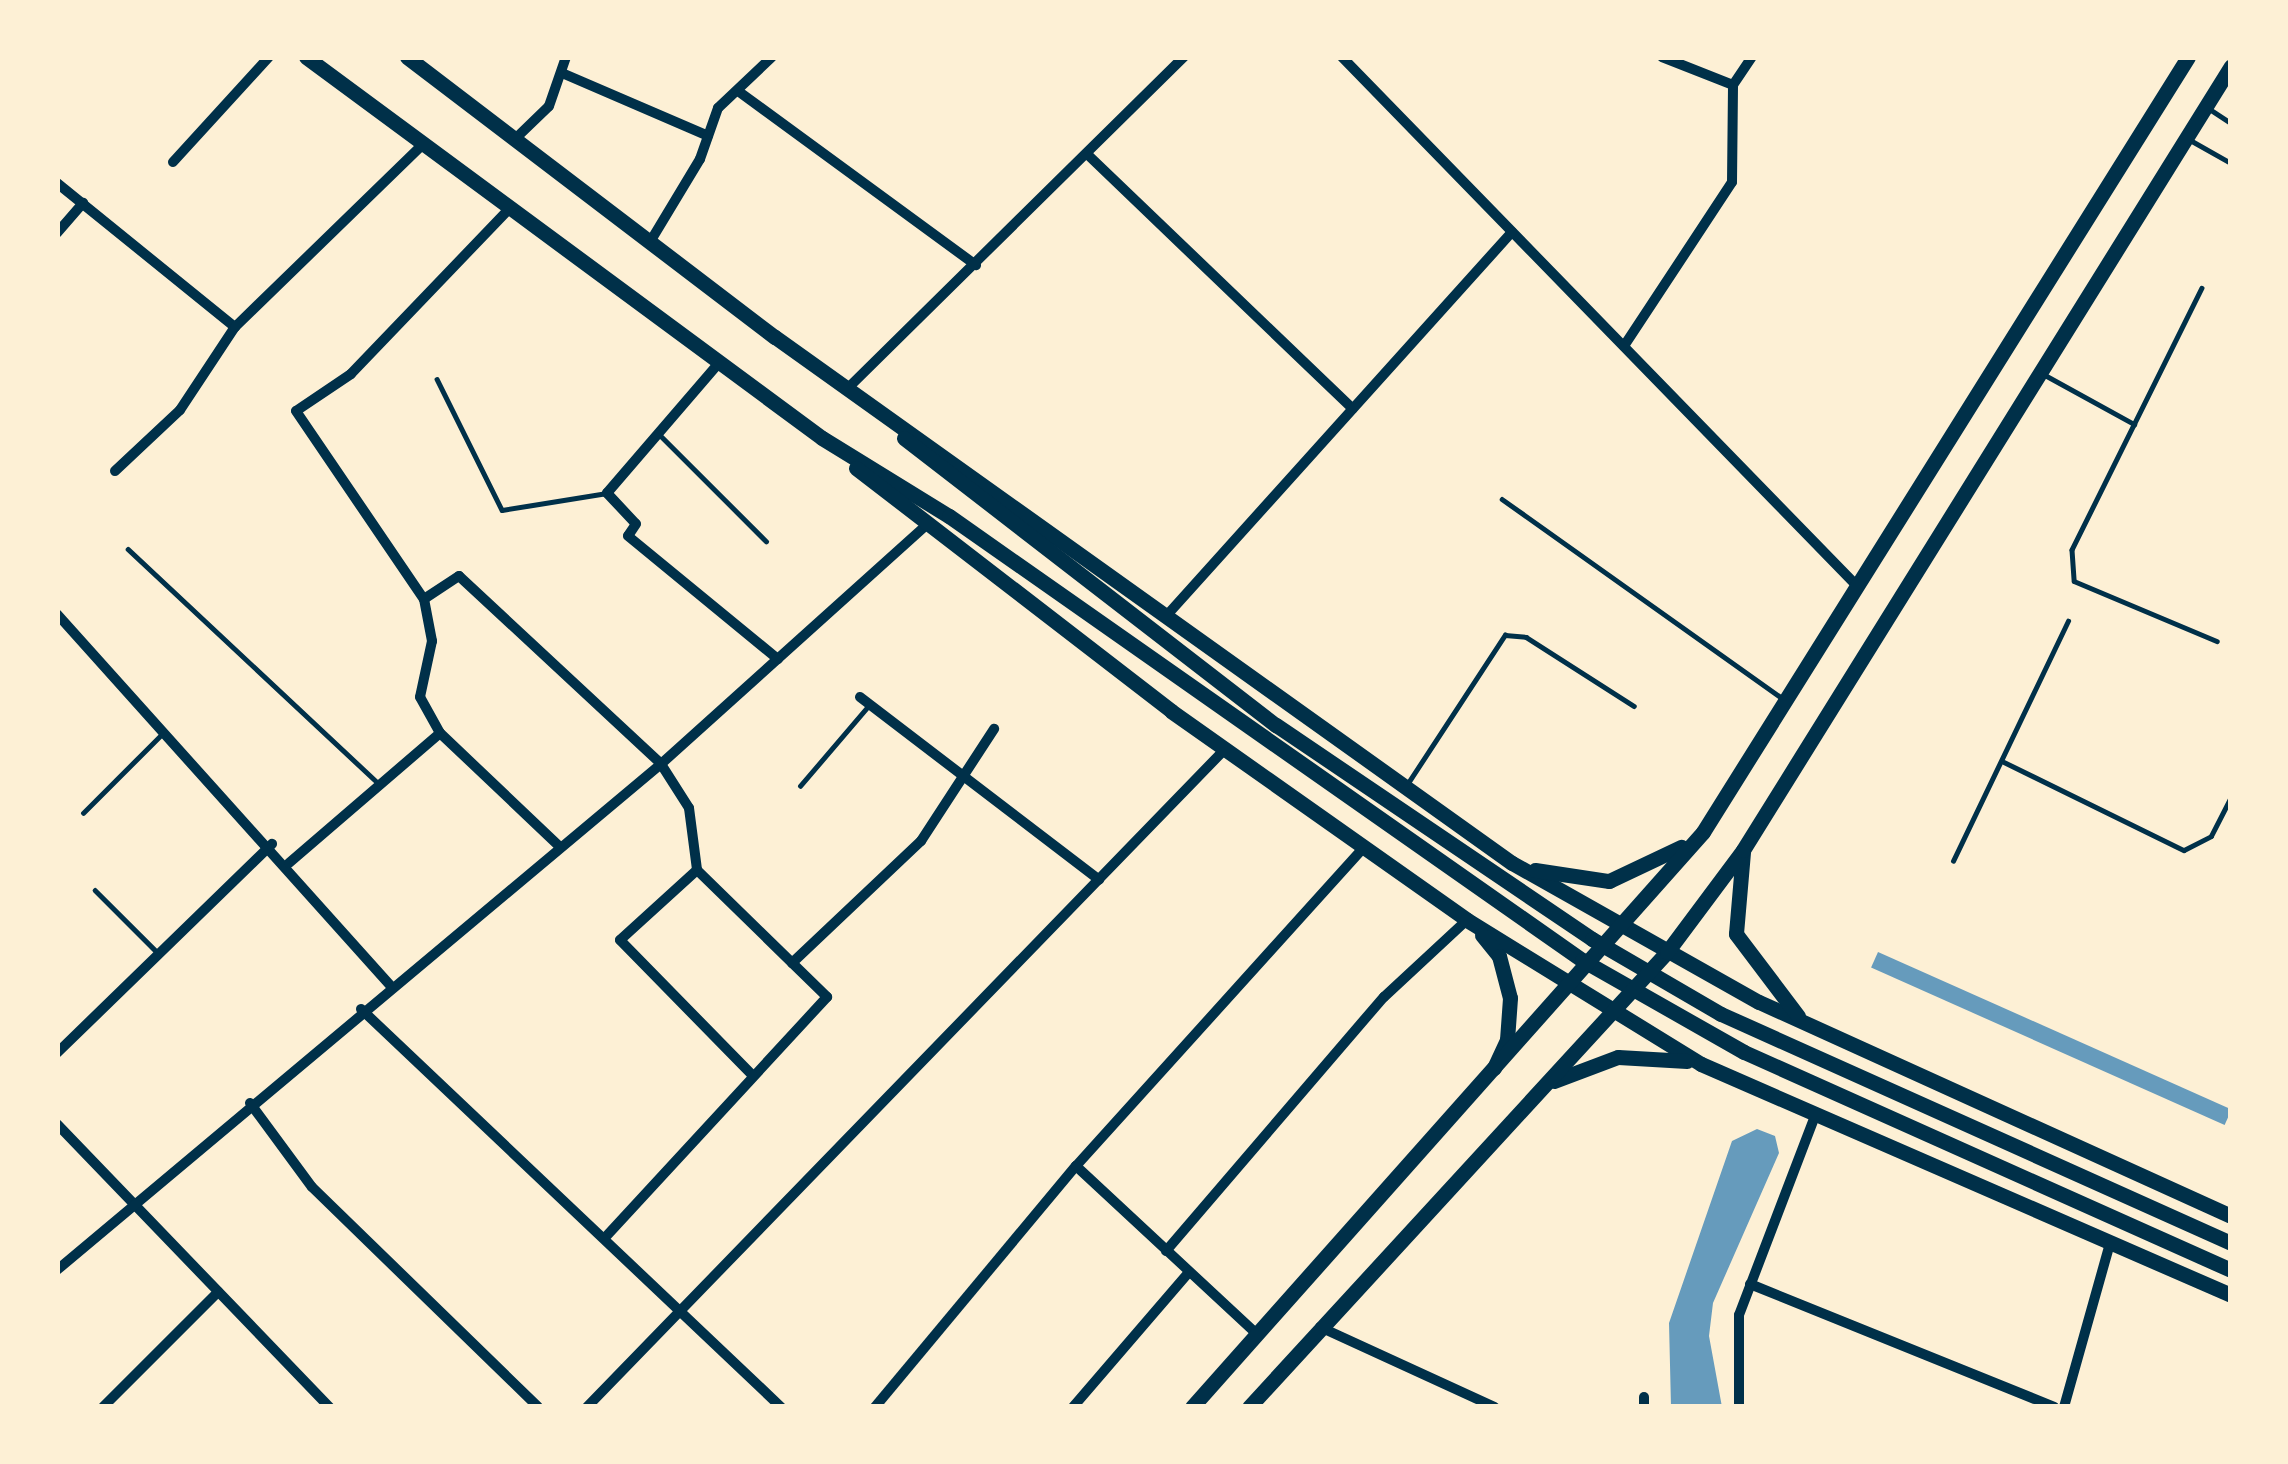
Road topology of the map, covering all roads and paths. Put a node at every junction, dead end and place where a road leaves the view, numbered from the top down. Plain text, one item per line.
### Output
1 (269, 57) edge
2 (306, 57) edge
3 (406, 57) edge
4 (566, 57) edge
5 (772, 57) edge
6 (1184, 57) edge
7 (1342, 57) edge
8 (1663, 57) edge
9 (1752, 57) edge
10 (2188, 57) edge
11 (2231, 66) edge
12 (562, 73) junction
13 (1733, 85) junction
14 (738, 91) junction
15 (2206, 106) junction
16 (2231, 123) edge
17 (708, 136) junction
18 (2187, 138) junction
19 (514, 139) junction
20 (423, 144) junction
21 (1087, 154) junction
22 (173, 162) dead end
23 (2231, 163) edge
24 (57, 183) edge
25 (83, 203) junction
26 (510, 208) junction
27 (1512, 232) junction
28 (57, 233) edge
29 (650, 242) junction
30 (976, 265) junction
31 (2203, 288) dead end
32 (235, 327) junction
33 (1624, 346) junction
34 (718, 364) junction
35 (2041, 372) junction
36 (437, 380) dead end
37 (848, 388) junction
38 (1353, 409) junction
39 (2134, 424) junction
40 (658, 434) junction
41 (821, 438) junction
42 (115, 471) dead end
43 (607, 493) junction
44 (1502, 499) dead end
45 (924, 527) junction
46 (766, 541) dead end
47 (128, 549) dead end
48 (1857, 586) junction
49 (424, 599) junction
50 (57, 614) edge
51 (1168, 614) junction
52 (2068, 622) dead end
53 (2217, 640) dead end
54 (778, 659) junction
55 (865, 700) joint
56 (1785, 700) junction
57 (1634, 706) dead end
58 (994, 729) dead end
59 (166, 731) junction
60 (440, 733) junction
61 (1226, 749) junction
62 (2004, 762) junction
63 (662, 764) junction
64 (965, 776) junction
65 (380, 785) junction
66 (800, 786) dead end
67 (1405, 788) junction
68 (2231, 797) edge
69 (83, 813) dead end
70 (1703, 831) junction
71 (272, 844) junction
72 (560, 847) junction
73 (1364, 847) junction
74 (1743, 850) junction
75 (1953, 861) dead end
76 (289, 863) junction
77 (1512, 863) junction
78 (697, 870) junction
79 (1099, 880) junction
80 (95, 890) dead end
81 (1467, 920) junction
82 (1622, 927) junction
83 (1667, 952) junction
84 (159, 954) junction
85 (792, 963) junction
86 (390, 985) junction
87 (1571, 985) junction
88 (361, 1009) junction
89 (1614, 1011) junction
90 (1804, 1023) junction
91 (57, 1053) edge
92 (1701, 1064) junction
93 (752, 1075) junction
94 (1487, 1082) junction
95 (1539, 1089) junction
96 (250, 1103) junction
97 (1816, 1113) junction
98 (57, 1124) edge
99 (1076, 1166) junction
100 (132, 1203) junction
101 (2231, 1216) edge
102 (607, 1234) junction
103 (2110, 1243) junction
104 (2231, 1244) edge
105 (1166, 1251) junction
106 (57, 1270) edge
107 (2231, 1270) edge
108 (1189, 1273) junction
109 (1750, 1284) junction
110 (218, 1292) junction
111 (2231, 1295) edge
112 (676, 1315) junction
113 (1320, 1327) junction
114 (1257, 1334) junction
115 (104, 1407) edge
116 (329, 1407) edge
117 (538, 1407) edge
118 (587, 1407) edge
119 (781, 1407) edge
120 (875, 1407) edge
121 (1073, 1407) edge
122 (1192, 1407) edge
123 (1250, 1407) edge
124 (1495, 1407) edge
125 (1739, 1407) edge
126 (2054, 1407) edge
127 (2064, 1407) edge

1 - 22 street
2 - 20 main road
3 - 19 main road
4 - 12 street
5 - 14 street
6 - 21 street
7 - 27 street
8 - 13 street
9 - 13 street
10 - 48 main road
11 - 15 main road
12 - 17 street
12 - 19 street
13 - 33 street
14 - 17 street
14 - 30 street
15 - 16 lane
15 - 18 main road
17 - 29 street
18 - 23 lane
18 - 35 main road
19 - 29 main road
20 - 26 main road
20 - 32 street
21 - 30 street
21 - 38 street
24 - 25 street
25 - 28 street
25 - 32 street
26 - 34 main road
26 - 49 street
27 - 33 street
27 - 38 street
29 - 37 main road
30 - 37 street
31 - 39 lane
32 - 42 street
33 - 48 street
34 - 40 street
34 - 41 main road
35 - 39 lane
35 - 74 main road
36 - 43 lane
37 - 51 main road
37 - 104 main road
38 - 51 street
39 - 53 lane
40 - 43 street
40 - 46 lane
41 - 45 main road
41 - 107 main road
43 - 54 street
44 - 56 lane
45 - 54 street
45 - 61 main road
47 - 65 lane
48 - 56 main road
49 - 60 street
49 - 63 street
50 - 59 street
51 - 67 main road
52 - 62 lane
54 - 63 street
55 - 64 street
55 - 66 lane
56 - 70 main road
57 - 67 lane
58 - 64 street
59 - 69 lane
59 - 71 street
60 - 65 street
60 - 72 street
61 - 73 main road
61 - 79 street
62 - 68 lane
62 - 75 lane
63 - 72 street
63 - 78 street
64 - 79 street
64 - 85 street
65 - 76 street
67 - 77 main road
70 - 77 main road
70 - 82 main road
71 - 76 street
71 - 84 street
72 - 86 street
73 - 81 main road
73 - 99 street
74 - 83 main road
74 - 90 main road
76 - 86 street
77 - 82 main road
78 - 85 street
78 - 93 street
79 - 112 street
80 - 84 lane
81 - 87 main road
81 - 94 main road
81 - 105 street
82 - 83 main road
82 - 87 main road
83 - 89 main road
83 - 90 main road
84 - 91 street
85 - 93 street
86 - 88 street
87 - 89 main road
87 - 94 main road
88 - 96 street
88 - 102 street
89 - 92 main road
89 - 95 main road
90 - 101 main road
92 - 95 main road
92 - 97 main road
93 - 102 street
94 - 114 main road
95 - 113 main road
96 - 100 street
96 - 117 street
97 - 103 main road
97 - 109 street
98 - 100 street
99 - 105 street
99 - 120 street
100 - 106 street
100 - 110 street
102 - 112 street
103 - 111 main road
103 - 127 street
105 - 108 street
108 - 114 street
108 - 121 street
109 - 125 street
109 - 126 street
110 - 115 street
110 - 116 street
112 - 118 street
112 - 119 street
113 - 123 main road
113 - 124 street
114 - 122 main road

